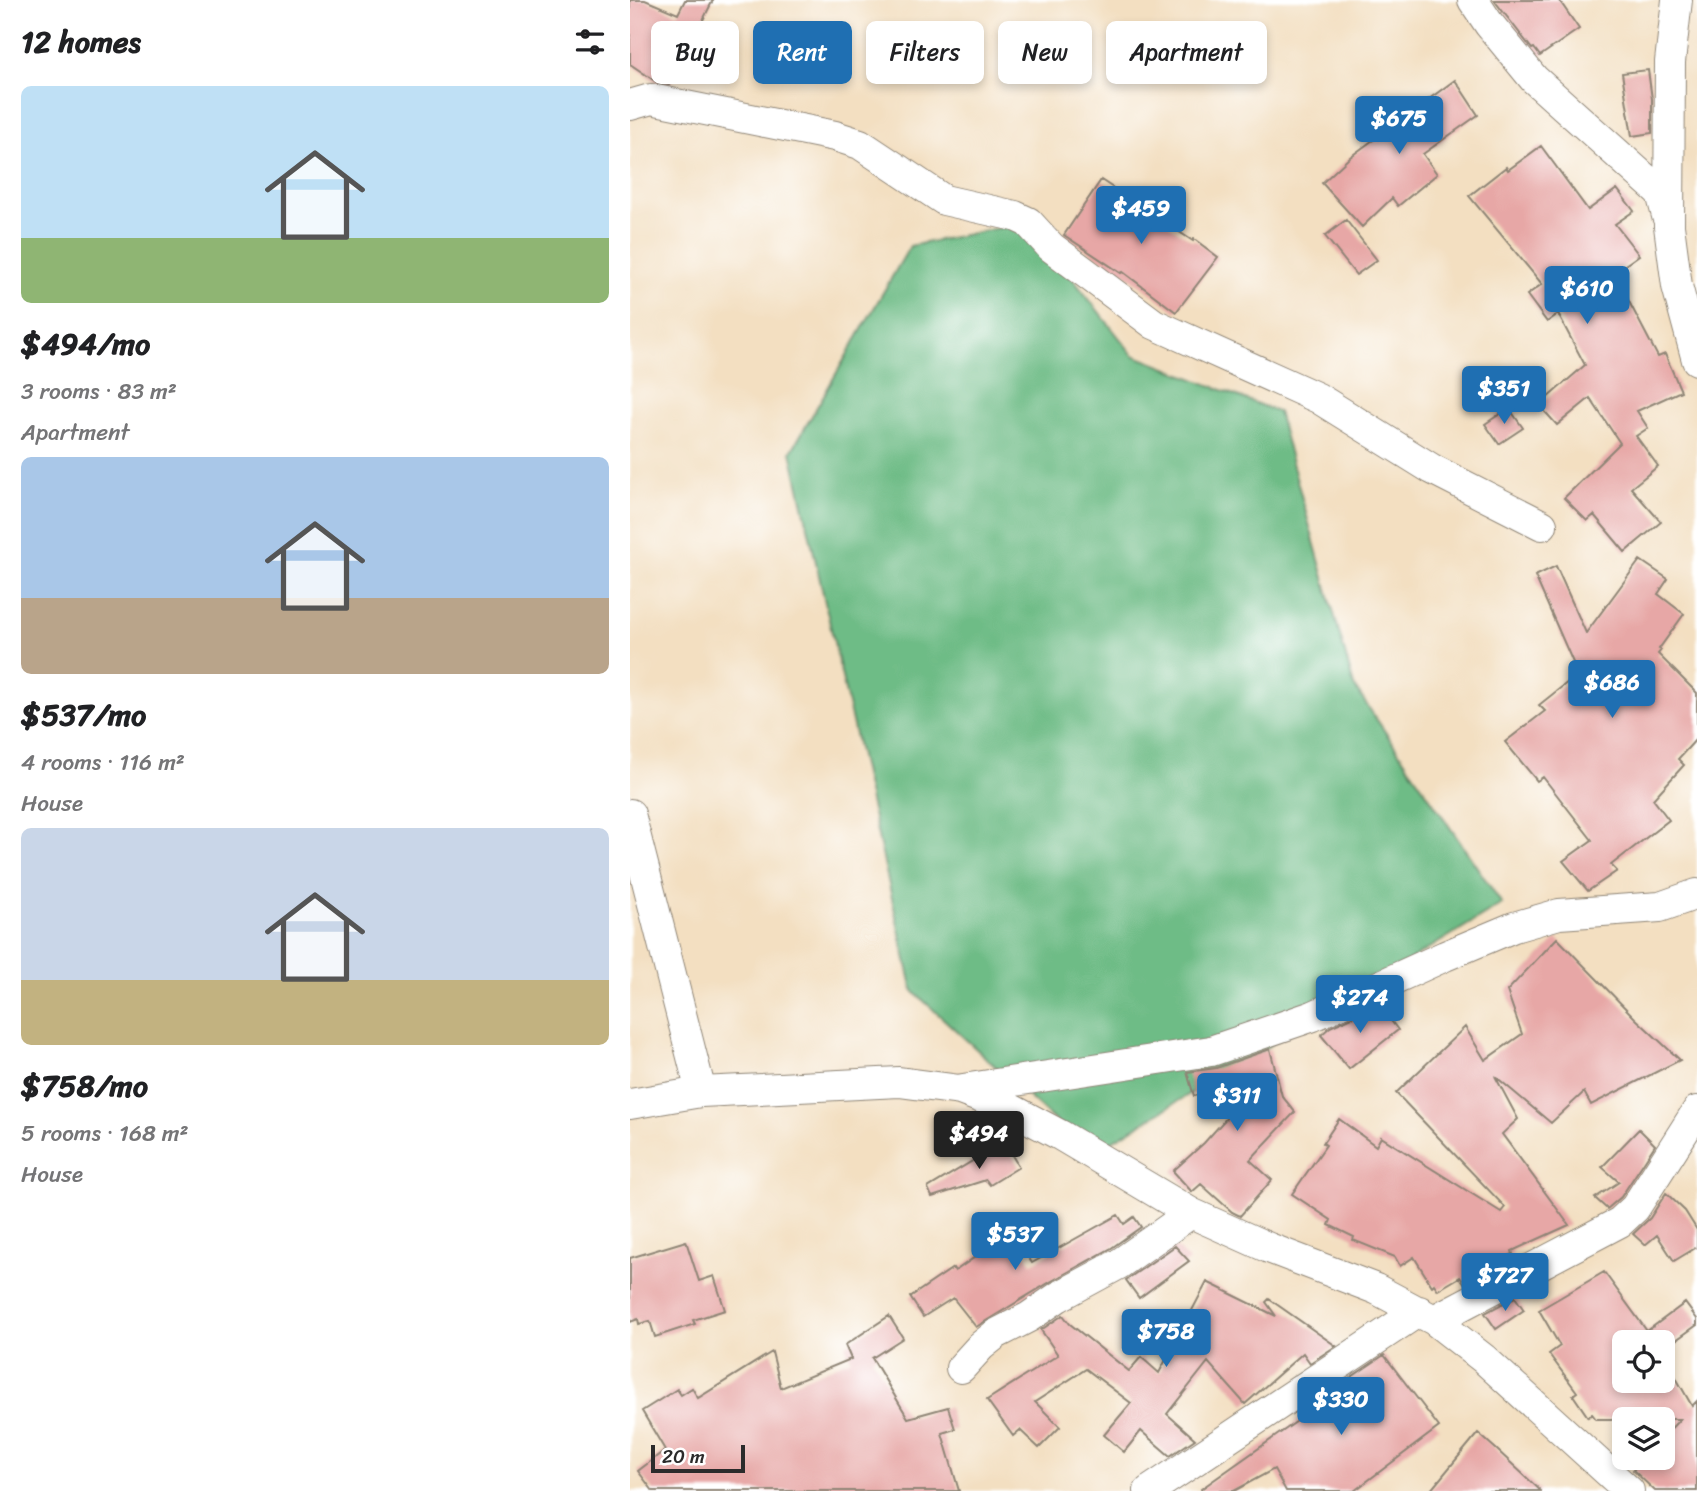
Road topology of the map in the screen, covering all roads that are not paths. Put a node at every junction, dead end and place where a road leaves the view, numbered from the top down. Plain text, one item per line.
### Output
1 (1473, 0) edge
2 (1677, 0) edge
3 (630, 105) edge
4 (1670, 226) junction
5 (1697, 360) edge
6 (1542, 525) dead end
7 (630, 814) edge
8 (1697, 894) edge
9 (960, 1090) junction
10 (701, 1092) junction
11 (630, 1104) edge
12 (1697, 1111) edge
13 (1191, 1213) junction
14 (1427, 1315) junction
15 (961, 1368) dead end
16 (1149, 1491) edge
17 (1629, 1491) edge

1 - 4 street
2 - 4 street
3 - 6 street
4 - 5 street
7 - 10 street
8 - 9 street
9 - 10 street
9 - 13 street
10 - 11 street
12 - 14 street
13 - 14 street
13 - 15 street
14 - 16 street
14 - 17 street

